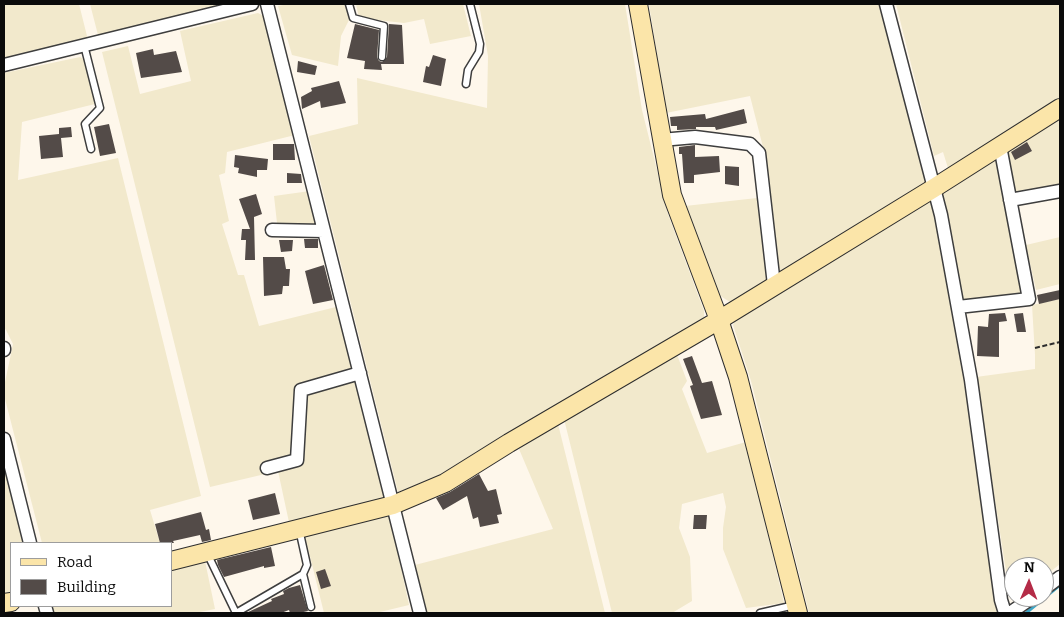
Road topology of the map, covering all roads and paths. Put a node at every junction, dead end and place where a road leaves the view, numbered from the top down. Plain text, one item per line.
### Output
1 (252, 4) edge
2 (267, 4) edge
3 (349, 4) edge
4 (470, 4) edge
5 (638, 4) edge
6 (886, 4) edge
7 (84, 45) junction
8 (382, 57) dead end
9 (4, 65) edge
10 (466, 84) dead end
11 (1060, 108) edge
12 (661, 140) junction
13 (1000, 146) junction
14 (91, 149) dead end
15 (934, 188) junction
16 (1060, 191) edge
17 (1010, 200) junction
18 (272, 230) dead end
19 (324, 231) junction
20 (774, 285) junction
21 (958, 307) junction
22 (719, 320) junction
23 (1060, 342) edge
24 (1035, 348) dead end
25 (360, 373) junction
26 (4, 439) edge
27 (266, 468) dead end
28 (393, 505) junction
29 (299, 529) junction
30 (30, 542) edge
31 (206, 552) junction
32 (172, 561) edge
33 (303, 574) junction
34 (311, 607) dead end
35 (798, 609) edge
36 (236, 613) edge
37 (420, 613) edge
38 (760, 613) edge
39 (1005, 613) edge

1 - 7 street
2 - 19 street
3 - 8 lane
4 - 10 lane
5 - 12 street
6 - 15 street
7 - 9 street
7 - 14 lane
11 - 13 street
12 - 20 street
12 - 22 street
13 - 15 street
13 - 17 street
15 - 20 street
15 - 21 street
16 - 17 street
17 - 21 street
18 - 19 street
19 - 25 street
20 - 22 street
21 - 39 street
22 - 28 street
22 - 35 street
23 - 24 path
25 - 27 street
25 - 28 street
26 - 30 street
28 - 29 street
28 - 37 street
29 - 31 street
29 - 33 lane
31 - 32 street
31 - 36 lane
33 - 34 lane
33 - 36 lane
35 - 38 lane

